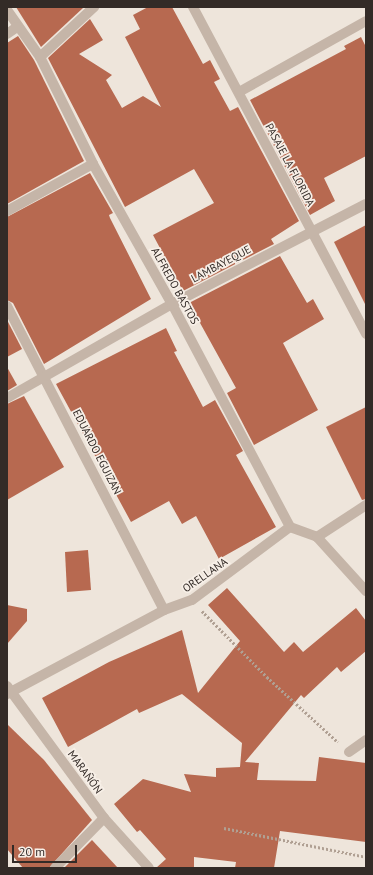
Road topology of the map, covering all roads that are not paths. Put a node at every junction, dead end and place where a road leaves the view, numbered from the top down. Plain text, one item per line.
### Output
1 (94, 7) edge
2 (193, 7) edge
3 (7, 10) edge
4 (366, 21) edge
5 (17, 28) junction
6 (7, 34) edge
7 (40, 57) junction
8 (238, 92) junction
9 (93, 164) junction
10 (366, 204) edge
11 (7, 211) edge
12 (311, 230) junction
13 (172, 304) junction
14 (7, 306) edge
15 (366, 334) edge
16 (46, 378) junction
17 (7, 398) edge
18 (366, 505) edge
19 (290, 527) junction
20 (318, 537) junction
21 (366, 592) edge
22 (164, 610) junction
23 (8, 690) edge
24 (366, 740) edge
25 (349, 752) road end
26 (104, 818) junction
27 (55, 868) edge
28 (149, 868) edge

1 - 7 street
2 - 8 street, PASAJE LA FLORIDA
3 - 5 street, ALFREDO BASTOS
4 - 8 street
5 - 6 street
5 - 7 street, ALFREDO BASTOS
7 - 9 street, ALFREDO BASTOS
8 - 12 street, PASAJE LA FLORIDA
9 - 11 street
9 - 13 street, ALFREDO BASTOS
10 - 12 street, LAMBAYEQUE
12 - 13 street, LAMBAYEQUE
12 - 15 street, PASAJE LA FLORIDA
13 - 16 street, LAMBAYEQUE
13 - 19 street, ALFREDO BASTOS
14 - 16 street, EDUARDO EGUIZAN
16 - 17 street, LAMBAYEQUE
16 - 22 street, EDUARDO EGUIZAN
18 - 20 street
19 - 20 street
19 - 22 street, ORELLANA
20 - 21 street
22 - 23 street, ORELLANA
23 - 26 street, MARAÑÓN
24 - 25 street
26 - 27 street
26 - 28 street, MARAÑÓN

